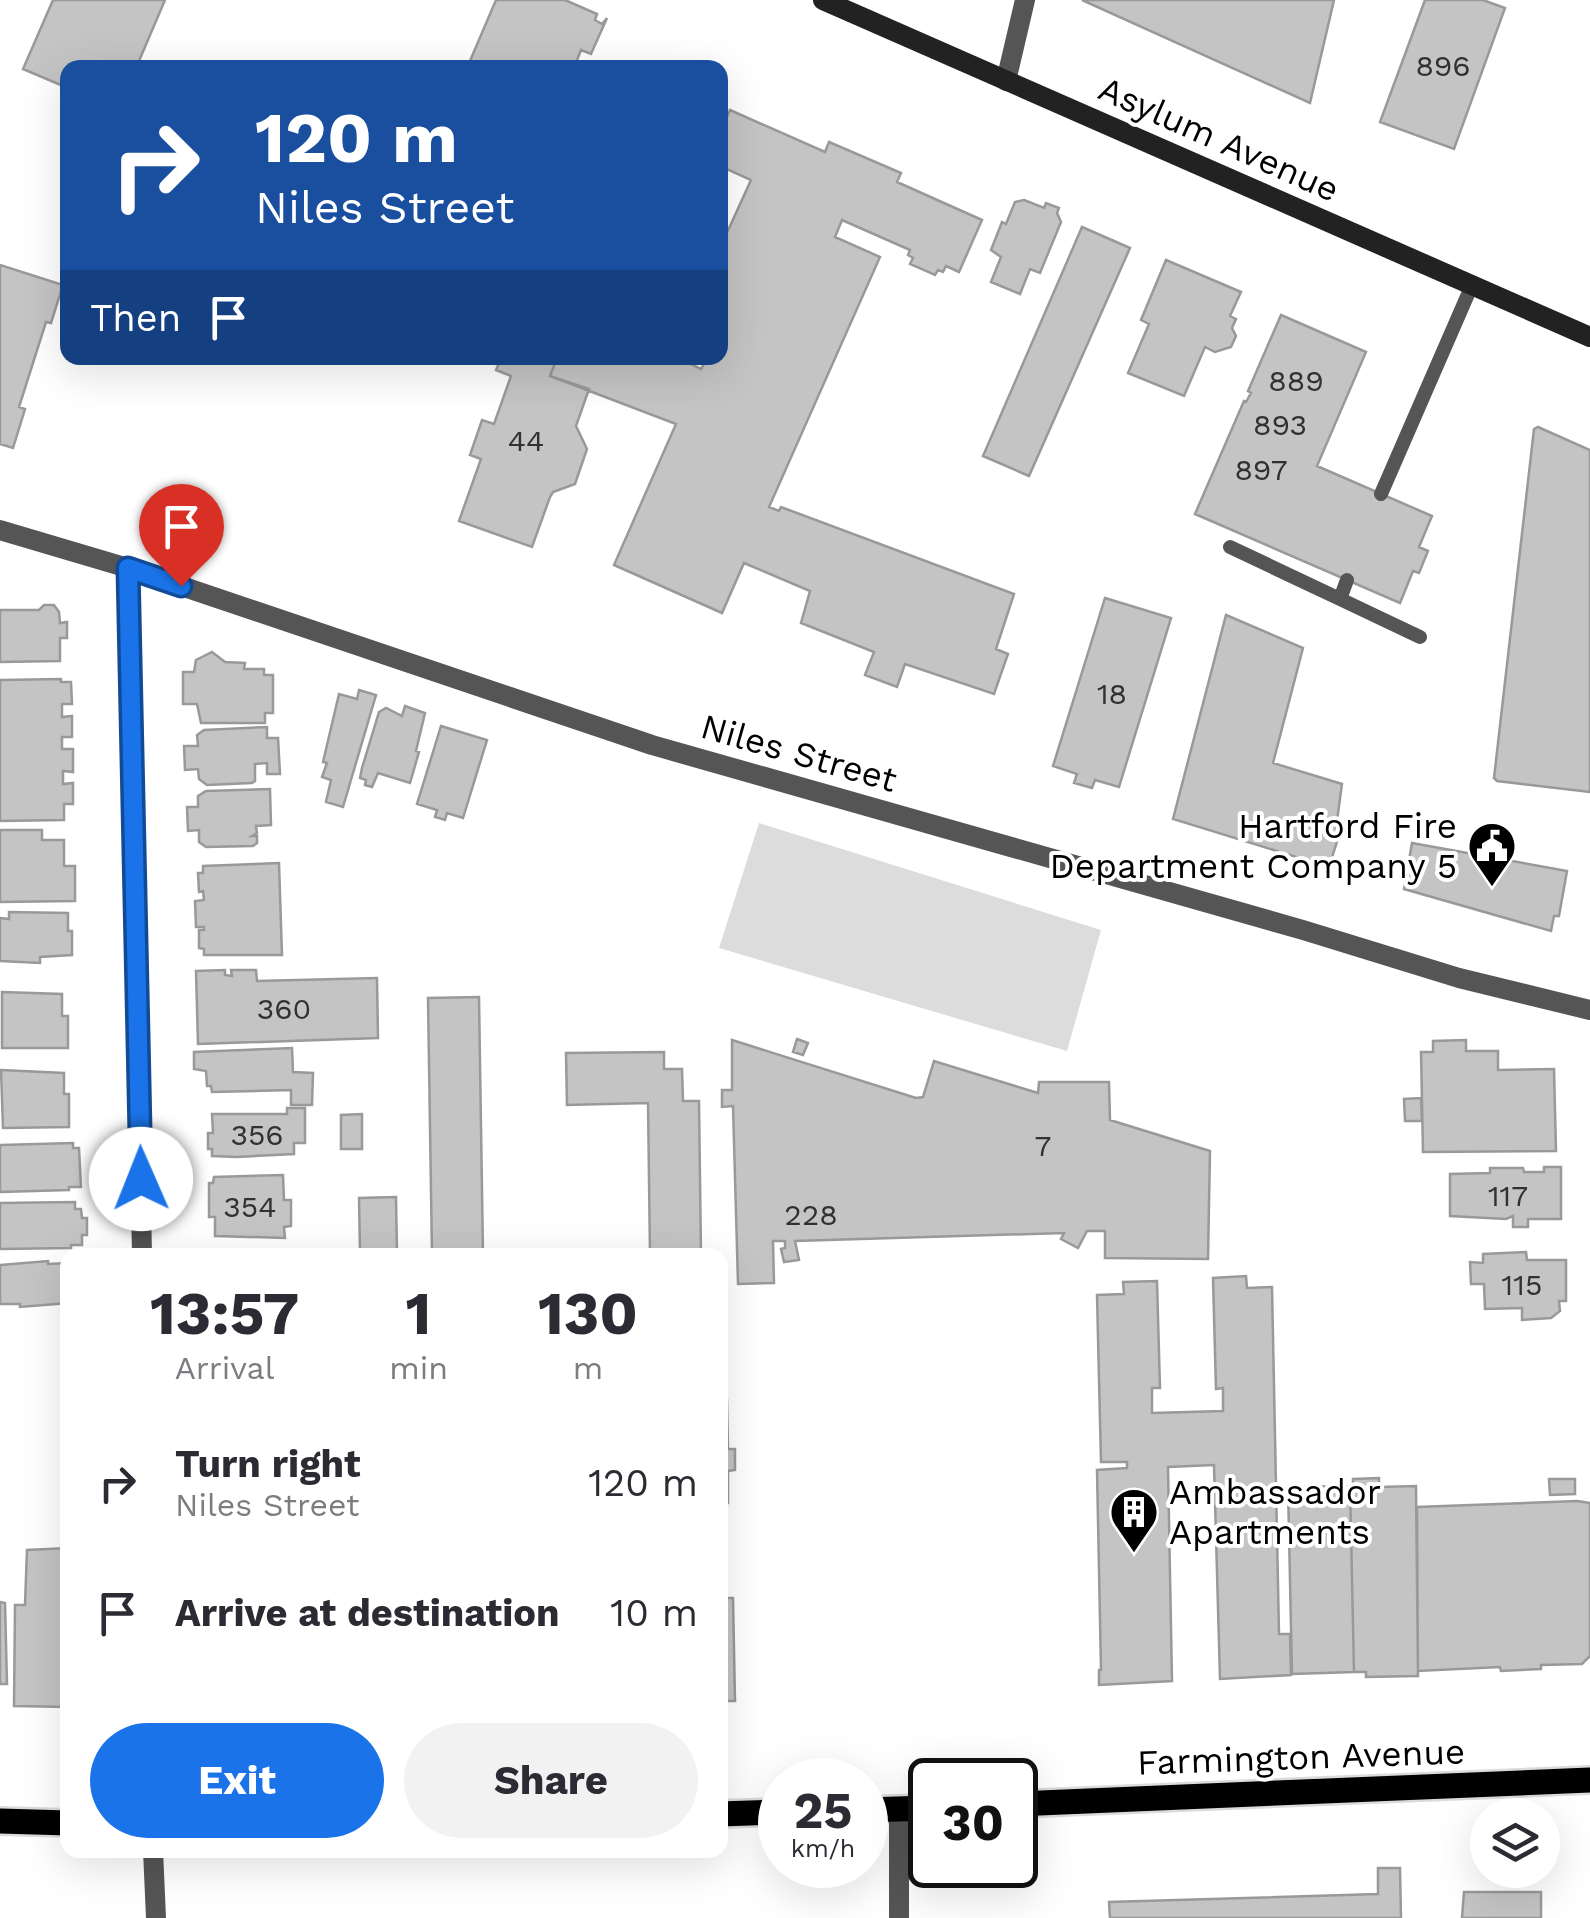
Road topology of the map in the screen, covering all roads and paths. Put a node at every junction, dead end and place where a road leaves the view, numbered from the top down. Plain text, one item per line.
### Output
1 (823, 0) edge
2 (1026, 0) edge
3 (1006, 80) junction
4 (1472, 285) junction
5 (1590, 337) edge
6 (1381, 494) dead end
7 (0, 530) edge
8 (1230, 548) dead end
9 (128, 568) junction
10 (1347, 580) dead end
11 (1340, 599) junction
12 (1420, 636) dead end
13 (1590, 1010) edge
14 (142, 1248) edge
15 (1590, 1780) edge
16 (1038, 1803) edge
17 (888, 1809) edge
18 (899, 1809) junction
19 (908, 1809) edge
20 (758, 1813) edge
21 (728, 1814) edge
22 (0, 1821) edge
23 (60, 1823) edge
24 (153, 1858) edge
25 (156, 1918) edge
26 (899, 1918) edge

1 - 3 main road, Asylum Avenue
2 - 3 street
3 - 4 main road, Asylum Avenue
4 - 5 main road, Asylum Avenue
4 - 6 lane
7 - 9 street, Niles Street
8 - 11 lane
9 - 13 street, Niles Street
9 - 14 street
10 - 11 lane
11 - 12 lane
15 - 16 main road, Farmington Avenue
17 - 18 main road
18 - 19 main road
18 - 26 street
20 - 21 main road
22 - 23 main road
24 - 25 street

